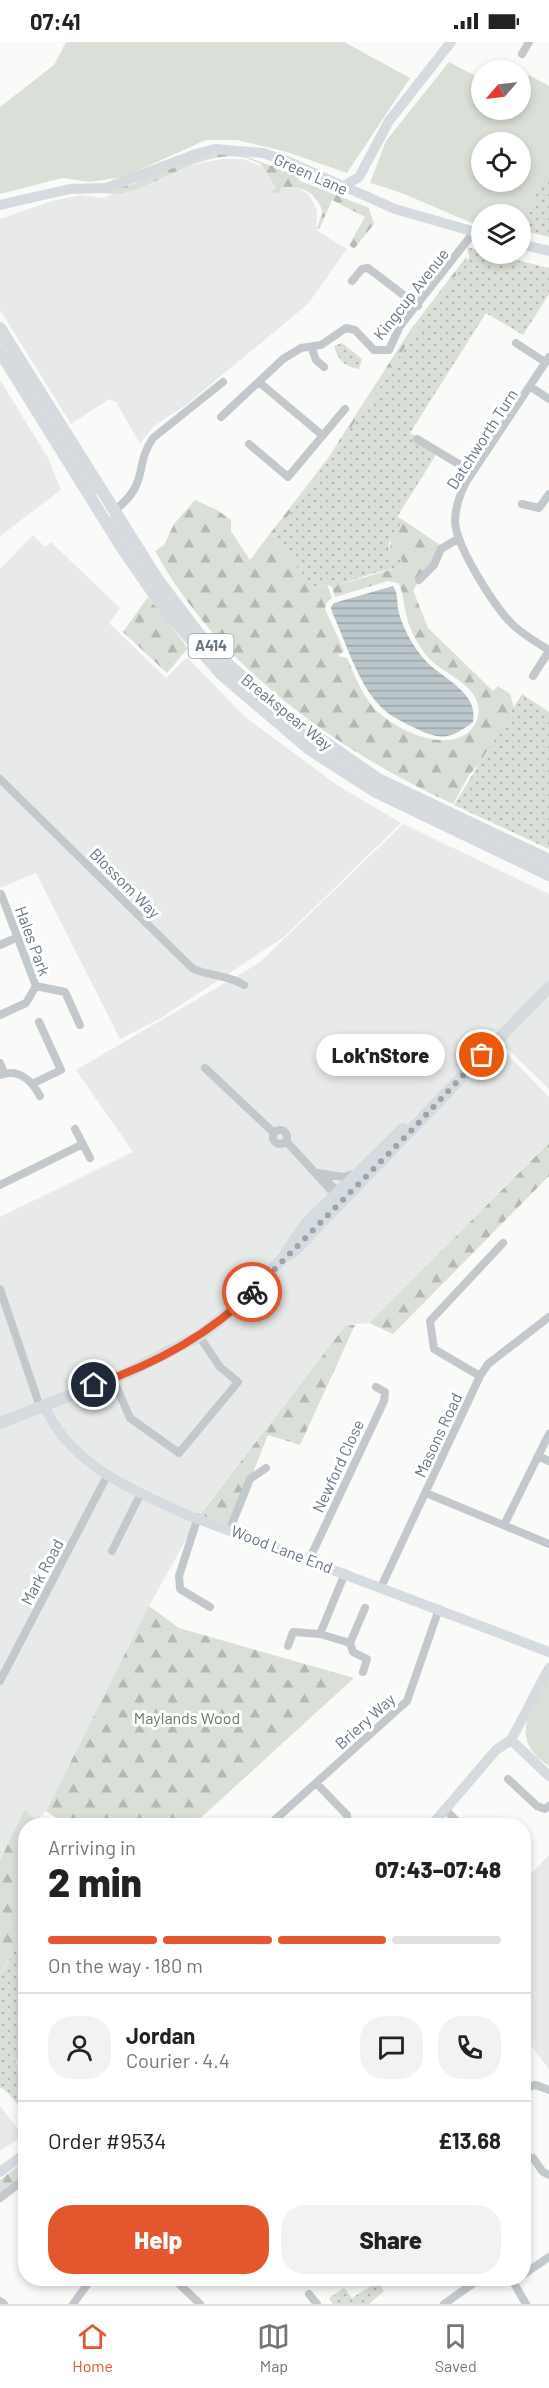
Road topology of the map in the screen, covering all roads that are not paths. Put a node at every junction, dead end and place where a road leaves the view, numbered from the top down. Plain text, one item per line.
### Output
1 (451, 42) edge
2 (529, 42) edge
3 (522, 54) dead end
4 (359, 177) junction
5 (342, 187) junction
6 (366, 197) junction
7 (0, 205) edge
8 (471, 231) edge
9 (471, 242) edge
10 (531, 247) edge
11 (549, 251) edge
12 (352, 281) dead end
13 (418, 306) junction
14 (0, 328) edge
15 (516, 343) dead end
16 (312, 349) junction
17 (0, 352) edge
18 (547, 359) edge
19 (324, 367) dead end
20 (223, 382) dead end
21 (260, 383) junction
22 (531, 387) junction
23 (549, 399) edge
24 (345, 409) dead end
25 (221, 417) dead end
26 (322, 435) junction
27 (417, 439) dead end
28 (249, 444) dead end
29 (472, 472) junction
30 (549, 494) edge
31 (522, 504) dead end
32 (114, 511) junction
33 (459, 538) junction
34 (419, 580) dead end
35 (549, 651) edge
36 (533, 676) dead end
37 (0, 779) edge
38 (549, 860) edge
39 (549, 875) edge
40 (1, 894) edge
41 (18, 937) junction
42 (0, 945) edge
43 (244, 985) dead end
44 (36, 986) junction
45 (549, 987) edge
46 (0, 1015) edge
47 (39, 1023) dead end
48 (80, 1025) dead end
49 (0, 1063) edge
50 (205, 1068) dead end
51 (2, 1074) edge
52 (34, 1083) junction
53 (40, 1096) dead end
54 (428, 1110) junction
55 (75, 1129) dead end
56 (83, 1144) junction
57 (90, 1158) dead end
58 (378, 1164) junction
59 (358, 1172) junction
60 (317, 1173) junction
61 (0, 1185) edge
62 (340, 1196) junction
63 (316, 1228) junction
64 (294, 1237) junction
65 (502, 1243) dead end
66 (284, 1257) junction
67 (0, 1289) edge
68 (549, 1317) edge
69 (199, 1336) junction
70 (480, 1376) junction
71 (113, 1379) junction
72 (376, 1387) dead end
73 (42, 1406) junction
74 (0, 1423) edge
75 (549, 1434) edge
76 (538, 1456) junction
77 (549, 1461) edge
78 (266, 1468) dead end
79 (107, 1476) junction
80 (426, 1492) junction
81 (141, 1493) junction
82 (198, 1517) junction
83 (504, 1525) junction
84 (230, 1529) junction
85 (549, 1544) edge
86 (112, 1551) dead end
87 (309, 1560) junction
88 (345, 1573) junction
89 (381, 1587) junction
90 (210, 1607) dead end
91 (365, 1608) dead end
92 (440, 1609) junction
93 (320, 1634) junction
94 (350, 1643) junction
95 (288, 1646) dead end
96 (549, 1652) edge
97 (549, 1668) edge
98 (363, 1671) dead end
99 (0, 1681) edge
100 (511, 1740) junction
101 (549, 1776) edge
102 (508, 1779) dead end
103 (316, 1783) junction
104 (549, 1806) edge
105 (446, 1810) junction
106 (278, 1818) edge
107 (347, 1818) edge
108 (438, 1818) edge
109 (454, 1818) edge
110 (531, 2086) edge
111 (549, 2090) edge
112 (533, 2158) dead end
113 (18, 2160) edge
114 (0, 2172) edge
115 (549, 2175) edge
116 (18, 2184) edge
117 (0, 2198) edge
118 (549, 2257) edge
119 (531, 2269) edge
120 (85, 2286) edge
121 (181, 2286) edge
122 (470, 2286) edge
123 (517, 2286) edge
124 (309, 2294) dead end
125 (0, 2301) edge
126 (4, 2304) edge
127 (73, 2304) edge
128 (200, 2304) edge
129 (317, 2304) edge
130 (444, 2304) edge
131 (526, 2304) edge

1 - 4 street
2 - 3 street
4 - 5 street
4 - 6 street
5 - 6 street, Green Lane
5 - 7 street, Green Lane
6 - 8 street, Green Lane
9 - 13 street, Kingcup Avenue
10 - 11 street
12 - 13 street
13 - 16 street, Kingcup Avenue
14 - 32 main road, Breakspear Way / A414
15 - 18 street
16 - 19 street
16 - 21 street, Kingcup Avenue
17 - 39 main road, Breakspear Way / A414
18 - 22 street, Datchworth Turn
20 - 32 street
21 - 25 street, Kingcup Avenue
21 - 26 street
22 - 23 street
22 - 29 street, Datchworth Turn
24 - 26 street
26 - 28 street
27 - 29 street
29 - 33 street, Datchworth Turn
30 - 31 street
32 - 38 main road, Breakspear Way / A414
33 - 34 street
33 - 35 street, Datchworth Turn
35 - 36 street
37 - 43 street, Blossom Way
40 - 41 street, Hales Park
41 - 42 street
41 - 44 street, Hales Park
44 - 46 street, Hales Park
44 - 48 street
45 - 54 main road
47 - 52 street
49 - 51 street
50 - 60 street
51 - 52 street
52 - 53 street
54 - 58 main road
54 - 59 main road
55 - 56 street
56 - 57 street
56 - 61 street
58 - 59 main road
58 - 62 main road
59 - 60 street
59 - 62 main road
60 - 62 street
62 - 63 main road
62 - 64 main road
63 - 64 main road
63 - 66 main road
64 - 66 main road
65 - 70 street
66 - 69 main road
67 - 73 street, Wood Lane End
68 - 70 street, Masons Road
69 - 71 main road
69 - 71 street
70 - 80 street, Masons Road
71 - 73 main road
72 - 87 street, Newford Close
73 - 74 main road
73 - 79 street, Wood Lane End
75 - 76 street
76 - 77 street
76 - 83 street
78 - 84 street
79 - 81 street, Wood Lane End
79 - 99 street, Mark Road
80 - 83 street
80 - 89 street, Masons Road
81 - 82 street, Wood Lane End
81 - 86 street
82 - 84 street, Wood Lane End
82 - 90 street
83 - 85 street
84 - 87 street, Wood Lane End
87 - 88 street, Wood Lane End
88 - 89 street, Wood Lane End
88 - 93 street
89 - 92 street, Wood Lane End
91 - 94 street
92 - 96 street, Wood Lane End
92 - 103 street, Briery Way
93 - 94 street
93 - 95 street
94 - 98 street
97 - 100 street
100 - 101 street
100 - 105 street
102 - 104 street
103 - 106 street, Briery Way
103 - 107 street
105 - 108 street
105 - 109 street
110 - 111 street
112 - 115 street
113 - 114 street
116 - 117 street
118 - 119 street
120 - 127 street
121 - 128 street
122 - 130 street
123 - 131 street
124 - 129 street
125 - 126 street

